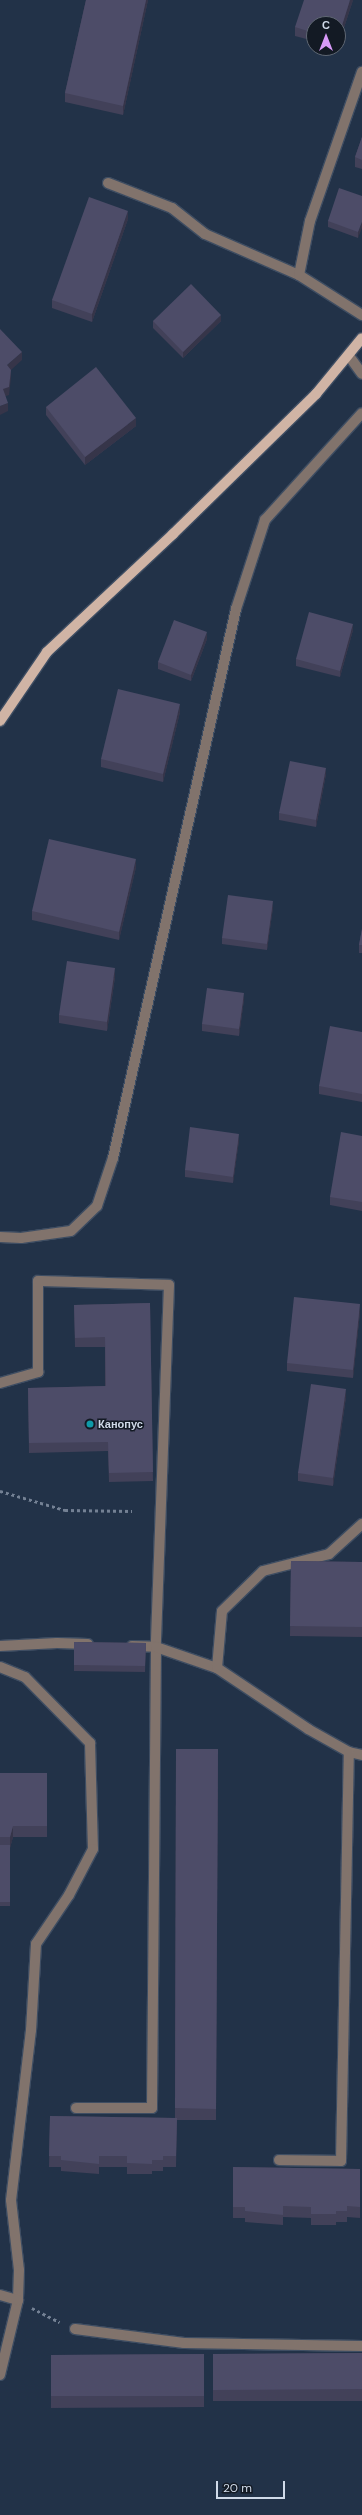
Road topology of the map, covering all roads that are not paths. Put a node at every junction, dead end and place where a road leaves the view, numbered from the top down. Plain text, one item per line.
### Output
1 (362, 72) edge
2 (108, 184) dead end
3 (299, 275) junction
4 (362, 315) edge
5 (362, 338) edge
6 (348, 356) junction
7 (362, 374) edge
8 (362, 413) edge
9 (0, 721) edge
10 (0, 1237) edge
11 (0, 1383) edge
12 (362, 1524) edge
13 (103, 1645) edge
14 (0, 1646) edge
15 (118, 1646) edge
16 (156, 1647) junction
17 (0, 1667) edge
18 (218, 1668) junction
19 (349, 1752) junction
20 (362, 1755) edge
21 (76, 2108) dead end
22 (279, 2160) dead end
23 (0, 2295) edge
24 (18, 2300) junction
25 (74, 2329) road end
26 (362, 2346) edge
27 (0, 2375) edge

1 - 3 street
2 - 3 street
3 - 4 street
5 - 6 main road
6 - 7 street
6 - 9 main road
8 - 10 street
11 - 16 street
12 - 18 street
13 - 14 street
15 - 16 street
16 - 18 street
16 - 21 street
17 - 24 street
18 - 19 street
19 - 20 street
19 - 22 street
23 - 24 street
24 - 27 street
25 - 26 street

